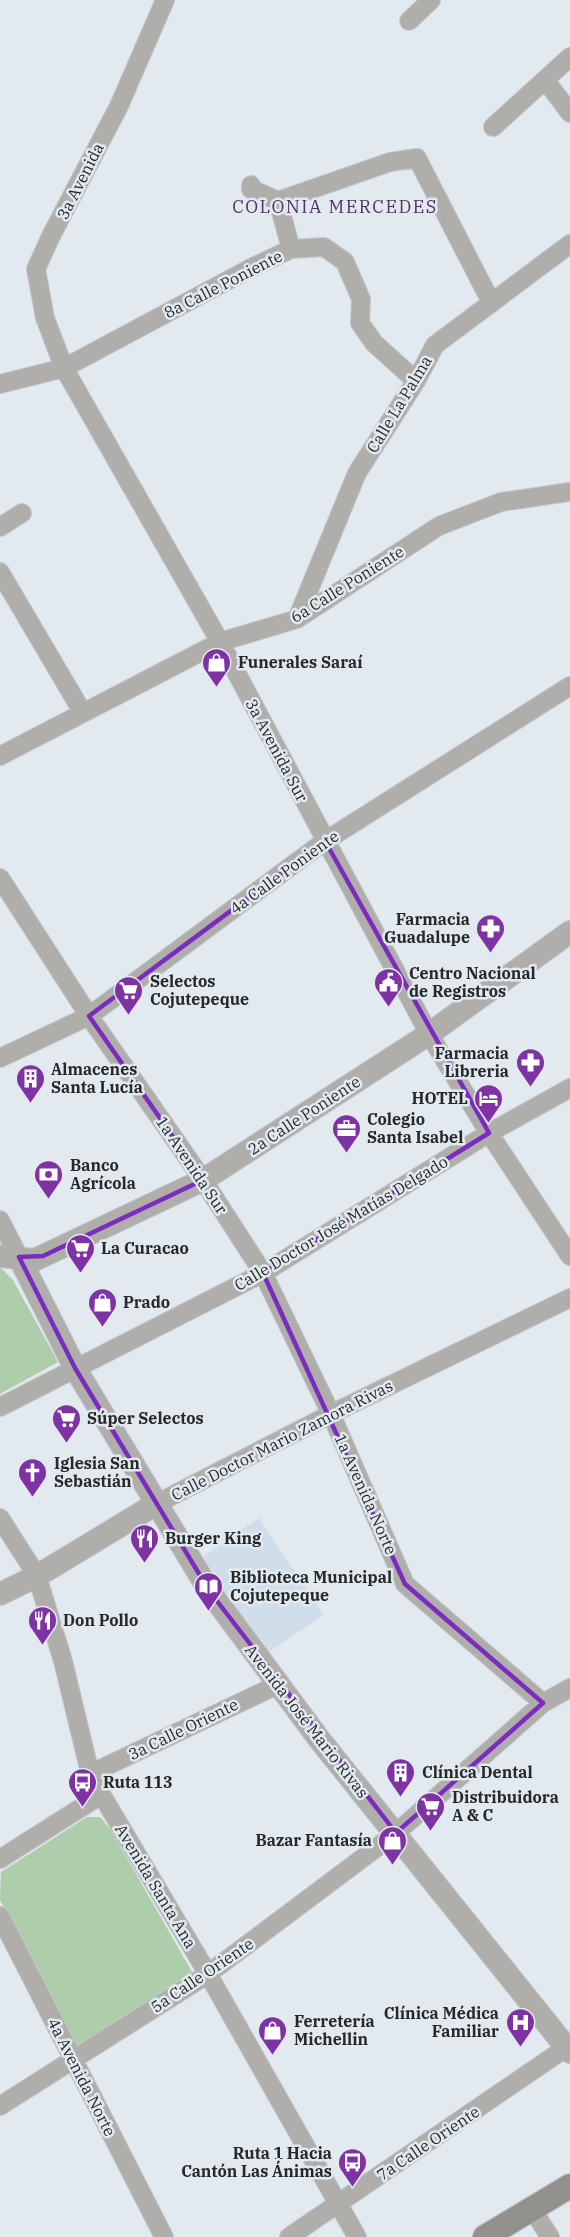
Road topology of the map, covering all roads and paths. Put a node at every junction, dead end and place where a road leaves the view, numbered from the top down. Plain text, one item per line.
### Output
1 (165, 0) edge
2 (431, 0) edge
3 (409, 21) dead end
4 (570, 57) edge
5 (546, 81) junction
6 (570, 113) edge
7 (493, 128) dead end
8 (251, 185) dead end
9 (278, 201) junction
10 (570, 244) edge
11 (291, 249) junction
12 (491, 302) junction
13 (64, 368) junction
14 (416, 381) junction
15 (0, 384) edge
16 (570, 492) edge
17 (22, 513) dead end
18 (0, 527) edge
19 (0, 572) edge
20 (297, 619) junction
21 (220, 642) junction
22 (570, 686) edge
23 (83, 713) junction
24 (0, 756) edge
25 (325, 841) junction
26 (0, 878) edge
27 (570, 932) edge
28 (89, 1016) junction
29 (429, 1034) junction
30 (0, 1058) edge
31 (570, 1088) edge
32 (489, 1133) junction
33 (203, 1180) junction
34 (0, 1220) edge
35 (9, 1256) edge
36 (570, 1256) edge
37 (263, 1273) junction
38 (570, 1298) edge
39 (75, 1368) junction
40 (0, 1407) edge
41 (331, 1414) junction
42 (156, 1504) junction
43 (0, 1518) edge
44 (37, 1576) junction
45 (0, 1594) edge
46 (277, 1684) junction
47 (570, 1688) edge
48 (543, 1703) junction
49 (90, 1774) junction
50 (101, 1796) junction
51 (396, 1833) junction
52 (0, 1859) edge
53 (0, 1916) edge
54 (208, 1974) junction
55 (569, 2048) edge
56 (72, 2059) junction
57 (0, 2106) edge
58 (570, 2186) edge
59 (338, 2204) junction
60 (532, 2209) junction
61 (164, 2237) edge
62 (289, 2237) edge
63 (357, 2237) edge
64 (485, 2237) edge
65 (549, 2237) edge

1 - 13 street, 3a Avenida
2 - 3 street
4 - 5 street
5 - 6 street
5 - 7 street
8 - 9 street
9 - 11 street
9 - 12 street
10 - 12 street, Calle La Palma
11 - 13 street, 8a Calle Poniente
11 - 14 street, 8a Calle Poniente
12 - 14 street, Calle La Palma
13 - 15 street, 8a Calle Poniente
13 - 21 street, 3a Avenida Sur
14 - 20 street, Calle La Palma
16 - 20 street, 6a Calle Poniente
17 - 18 street
19 - 23 street
20 - 21 street, 6a Calle Poniente
21 - 23 street, 6a Calle Poniente
21 - 25 street, 3a Avenida Sur
22 - 25 street, 4a Calle Poniente
23 - 24 street, 6a Calle Poniente
25 - 28 street, 4a Calle Poniente
25 - 29 street, 3a Avenida Sur
26 - 28 street, 1a Avenida Sur
27 - 29 street, 2a Calle Poniente
28 - 30 street, 4a Calle Poniente
28 - 33 street, 1a Avenida Sur
29 - 32 street, 3a Avenida Sur
29 - 33 street, 2a Calle Poniente
31 - 32 street, Calle Doctor José Matías Delgado
32 - 36 street, 3a Avenida Sur
32 - 37 street, Calle Doctor José Matías Delgado
33 - 35 street, 2a Calle Poniente
33 - 37 street, 1a Avenida Sur
34 - 35 street
35 - 39 street, Avenida José Mario Rivas
37 - 39 street, Calle Doctor José Matías Delgado
37 - 41 street, 1a Avenida Norte
38 - 41 street, Calle Doctor Mario Zamora Rivas
39 - 40 street, Calle Doctor José Matías Delgado
39 - 42 street, Avenida José Mario Rivas
41 - 42 street, Calle Doctor Mario Zamora Rivas
41 - 48 street, 1a Avenida Norte
42 - 44 street, Calle Doctor Mario Zamora Rivas
42 - 46 street, Avenida José Mario Rivas
43 - 44 street, Avenida Santa Ana
44 - 45 street, Calle Doctor Mario Zamora Rivas
44 - 49 street, Avenida Santa Ana
46 - 49 street, 3a Calle Oriente
46 - 51 street, Avenida José Mario Rivas
47 - 48 street, 5a Calle Oriente
48 - 51 street, 5a Calle Oriente
49 - 50 street, Avenida Santa Ana
50 - 52 street
50 - 54 street, Avenida Santa Ana
51 - 54 street, 5a Calle Oriente
51 - 55 street, Avenida José Mario Rivas
53 - 56 street, 4a Avenida Norte
54 - 56 street, 5a Calle Oriente
54 - 59 street, Avenida Santa Ana
55 - 59 street, 7a Calle Oriente
56 - 57 street, 5a Calle Oriente
56 - 61 street, 4a Avenida Norte
58 - 60 main road
59 - 62 street, 7a Calle Oriente
59 - 63 street, Avenida Santa Ana
60 - 64 main road
60 - 65 street

